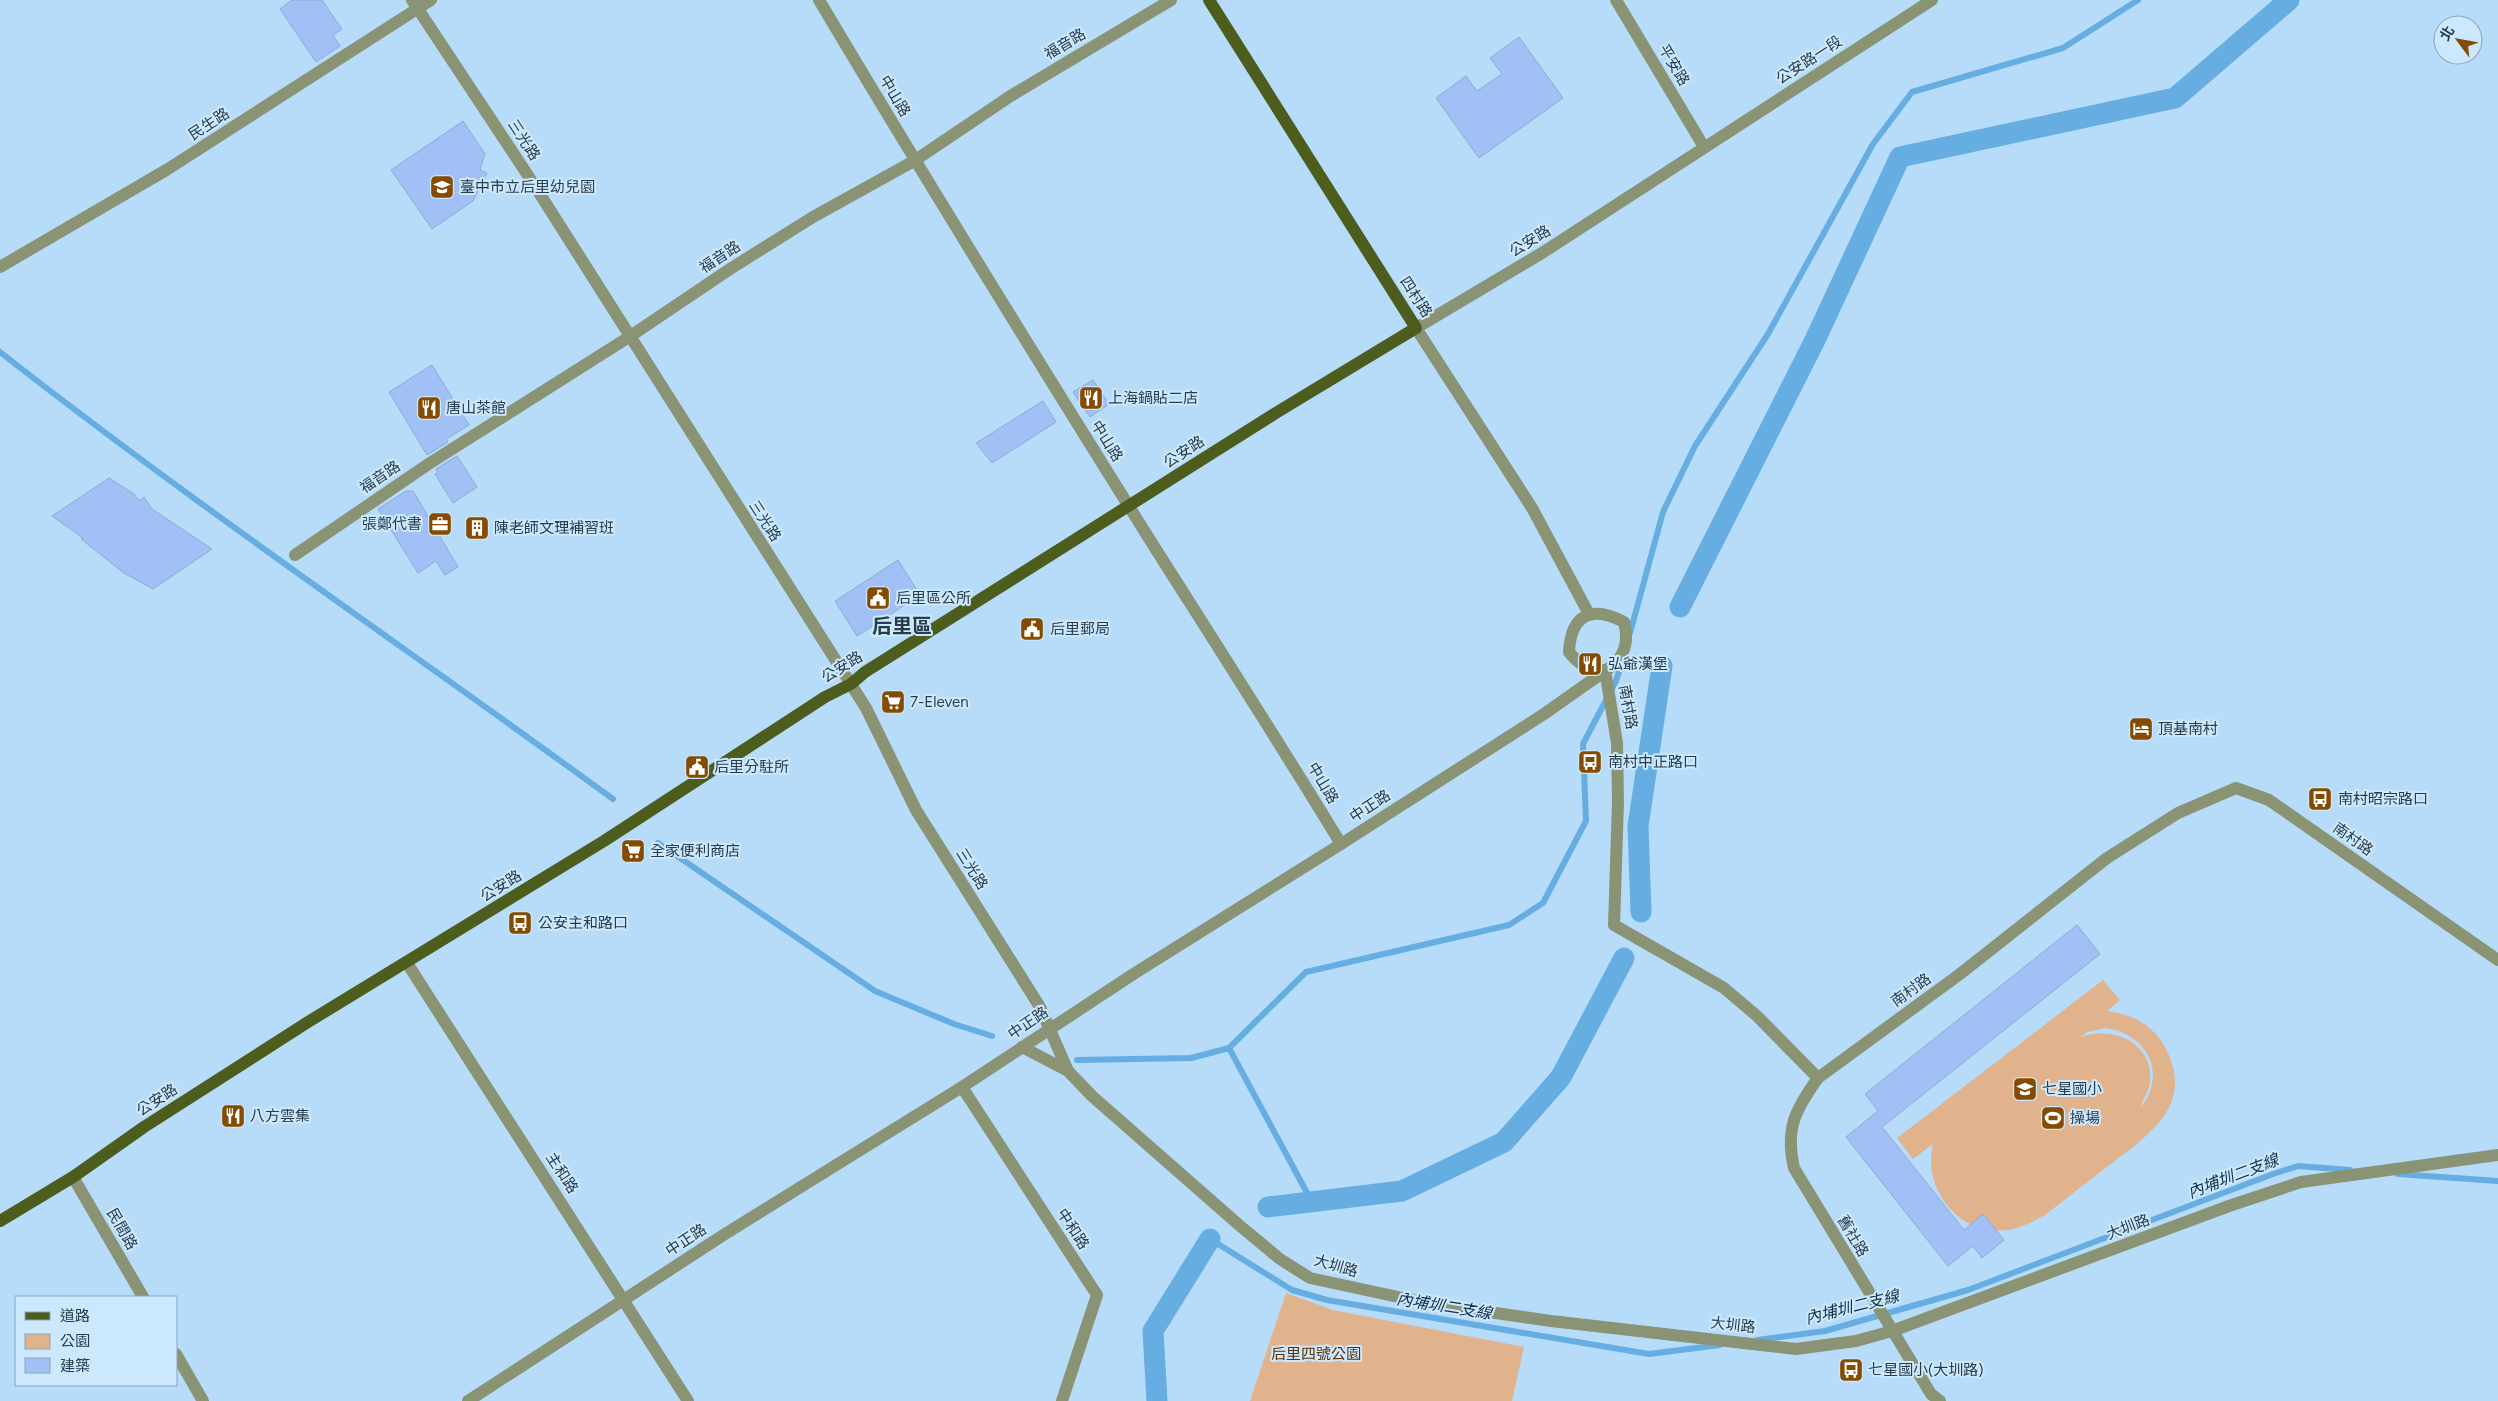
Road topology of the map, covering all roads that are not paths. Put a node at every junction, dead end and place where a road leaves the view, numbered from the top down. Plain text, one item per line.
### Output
1 (431, 0) edge
2 (819, 0) edge
3 (1171, 0) edge
4 (1209, 0) edge
5 (1616, 0) edge
6 (1932, 0) edge
7 (415, 4) edge
8 (1704, 148) junction
9 (914, 161) junction
10 (0, 267) edge
11 (1416, 328) junction
12 (629, 336) junction
13 (1129, 506) junction
14 (295, 554) dead end
15 (1589, 614) junction
16 (1605, 670) junction
17 (851, 684) junction
18 (1341, 844) junction
19 (2498, 960) edge
20 (407, 963) junction
21 (1051, 1028) junction
22 (1022, 1047) junction
23 (1068, 1071) junction
24 (1818, 1078) junction
25 (962, 1087) junction
26 (2498, 1155) edge
27 (73, 1177) junction
28 (0, 1221) edge
29 (142, 1296) edge
30 (624, 1300) junction
31 (1892, 1331) junction
32 (178, 1357) edge
33 (204, 1401) edge
34 (468, 1401) edge
35 (688, 1401) edge
36 (1062, 1401) edge
37 (1940, 1401) edge

1 - 7 street, 民生路
2 - 9 street, 中山路
3 - 9 street, 福音路
4 - 11 main road, 四村路
5 - 8 street, 平安路
6 - 8 street, 公安路一段
7 - 10 street, 民生路
7 - 12 street, 三光路
8 - 11 street, 公安路
9 - 12 street, 福音路
9 - 13 street, 中山路
11 - 13 main road, 公安路
11 - 15 street, 四村路
12 - 14 street, 福音路
12 - 17 street, 三光路
13 - 17 main road, 公安路
13 - 18 street, 中山路
15 - 16 street
15 - 16 street, 南村路
16 - 18 street, 中正路
16 - 24 street, 南村路
17 - 20 main road, 公安路
17 - 21 street, 三光路
18 - 21 street, 中正路
19 - 24 street, 南村路
20 - 27 main road, 公安路
20 - 30 street, 主和路
21 - 22 street, 中正路
21 - 23 street, 三光路
22 - 23 street, 大圳路
22 - 25 street, 中正路
23 - 31 street, 大圳路
24 - 31 street, 舊社路
25 - 30 street, 中正路
25 - 36 street, 中和路
26 - 31 street, 大圳路
27 - 28 main road, 公安路
27 - 29 street, 民間路
30 - 34 street, 中正路
30 - 35 street, 主和路
31 - 37 street, 舊社路
32 - 33 street

